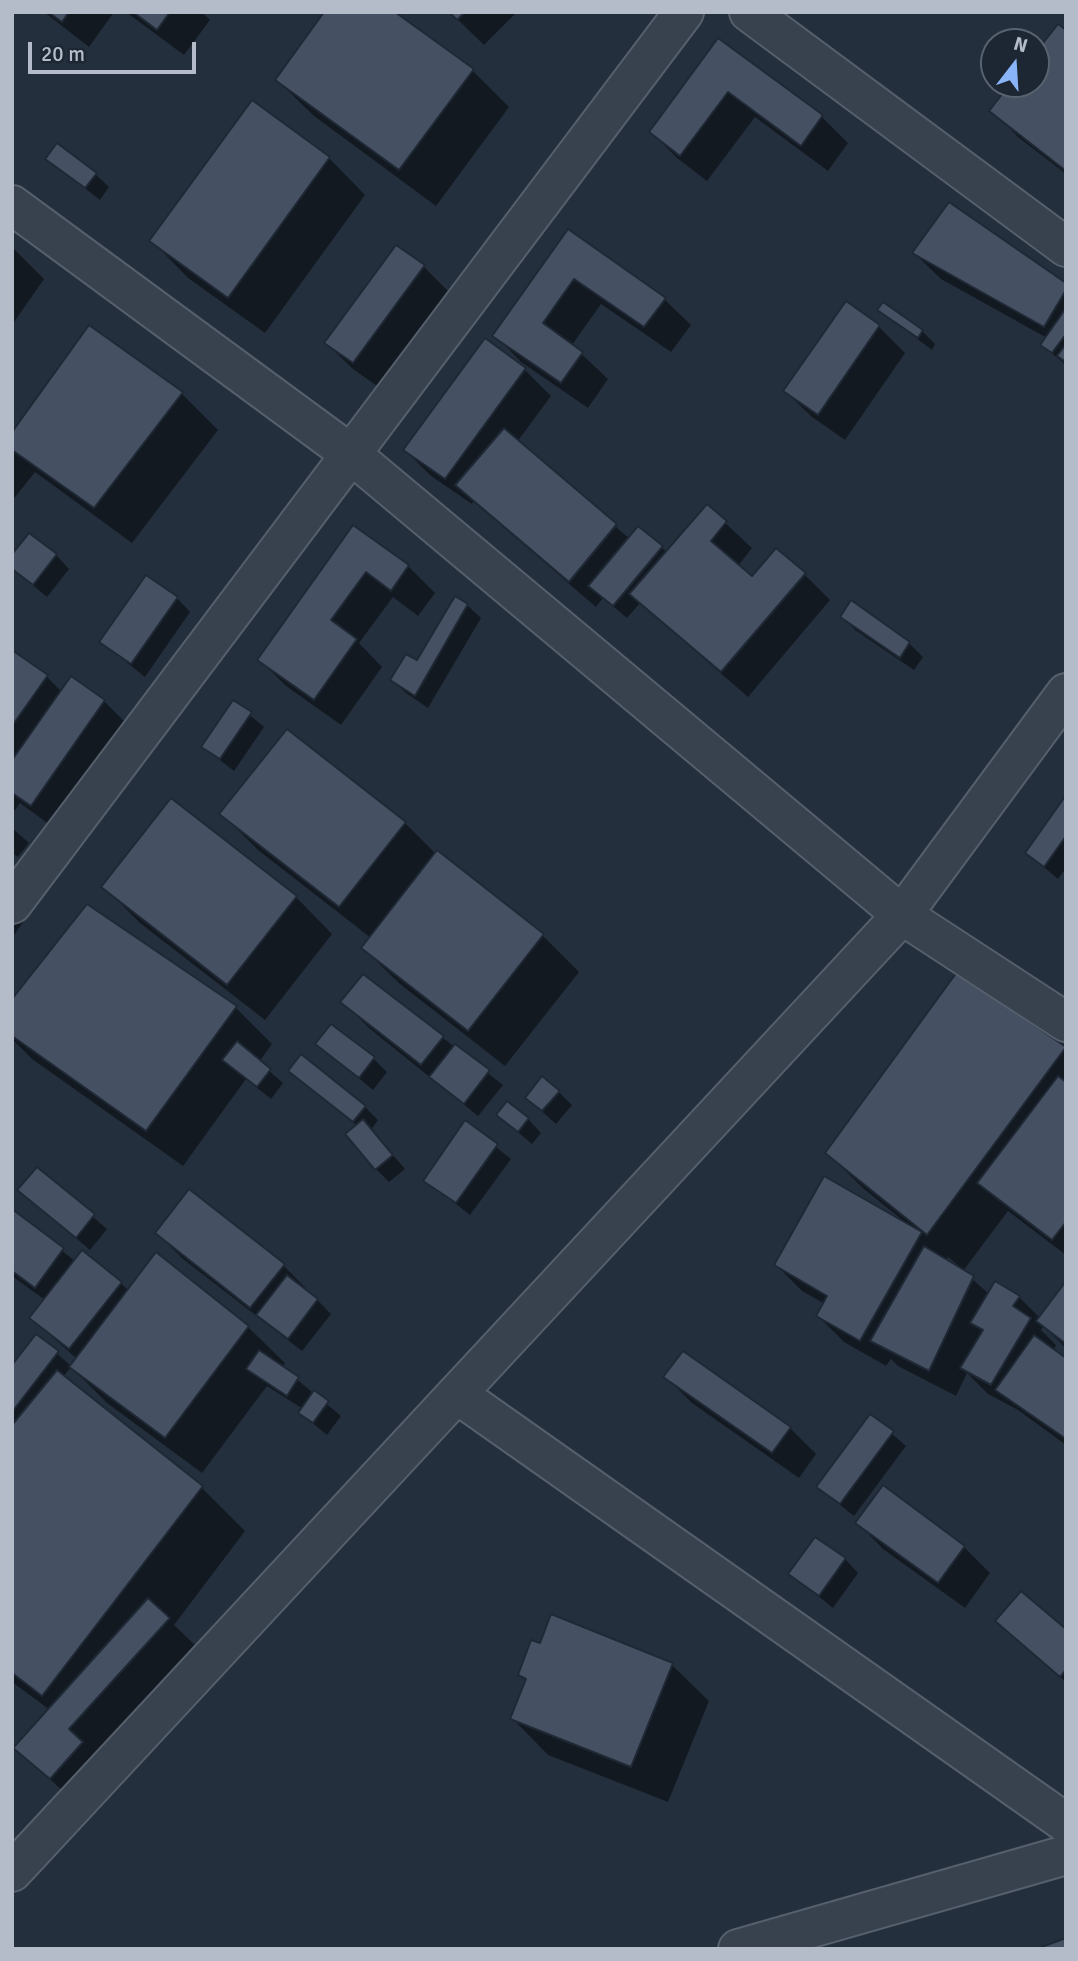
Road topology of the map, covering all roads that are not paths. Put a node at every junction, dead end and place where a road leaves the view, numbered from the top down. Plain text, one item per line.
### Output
1 (684, 12) edge
2 (749, 12) edge
3 (12, 205) edge
4 (1066, 247) edge
5 (352, 455) junction
6 (1066, 693) edge
7 (12, 904) edge
8 (902, 915) junction
9 (1066, 1022) edge
10 (457, 1394) junction
11 (1066, 1823) edge
12 (1066, 1855) edge
13 (12, 1872) edge
14 (738, 1949) edge

1 - 5 street
2 - 4 street
3 - 5 street
5 - 7 street
5 - 8 street
6 - 8 street
8 - 9 street
8 - 10 street
10 - 11 street
10 - 13 street
12 - 14 street

